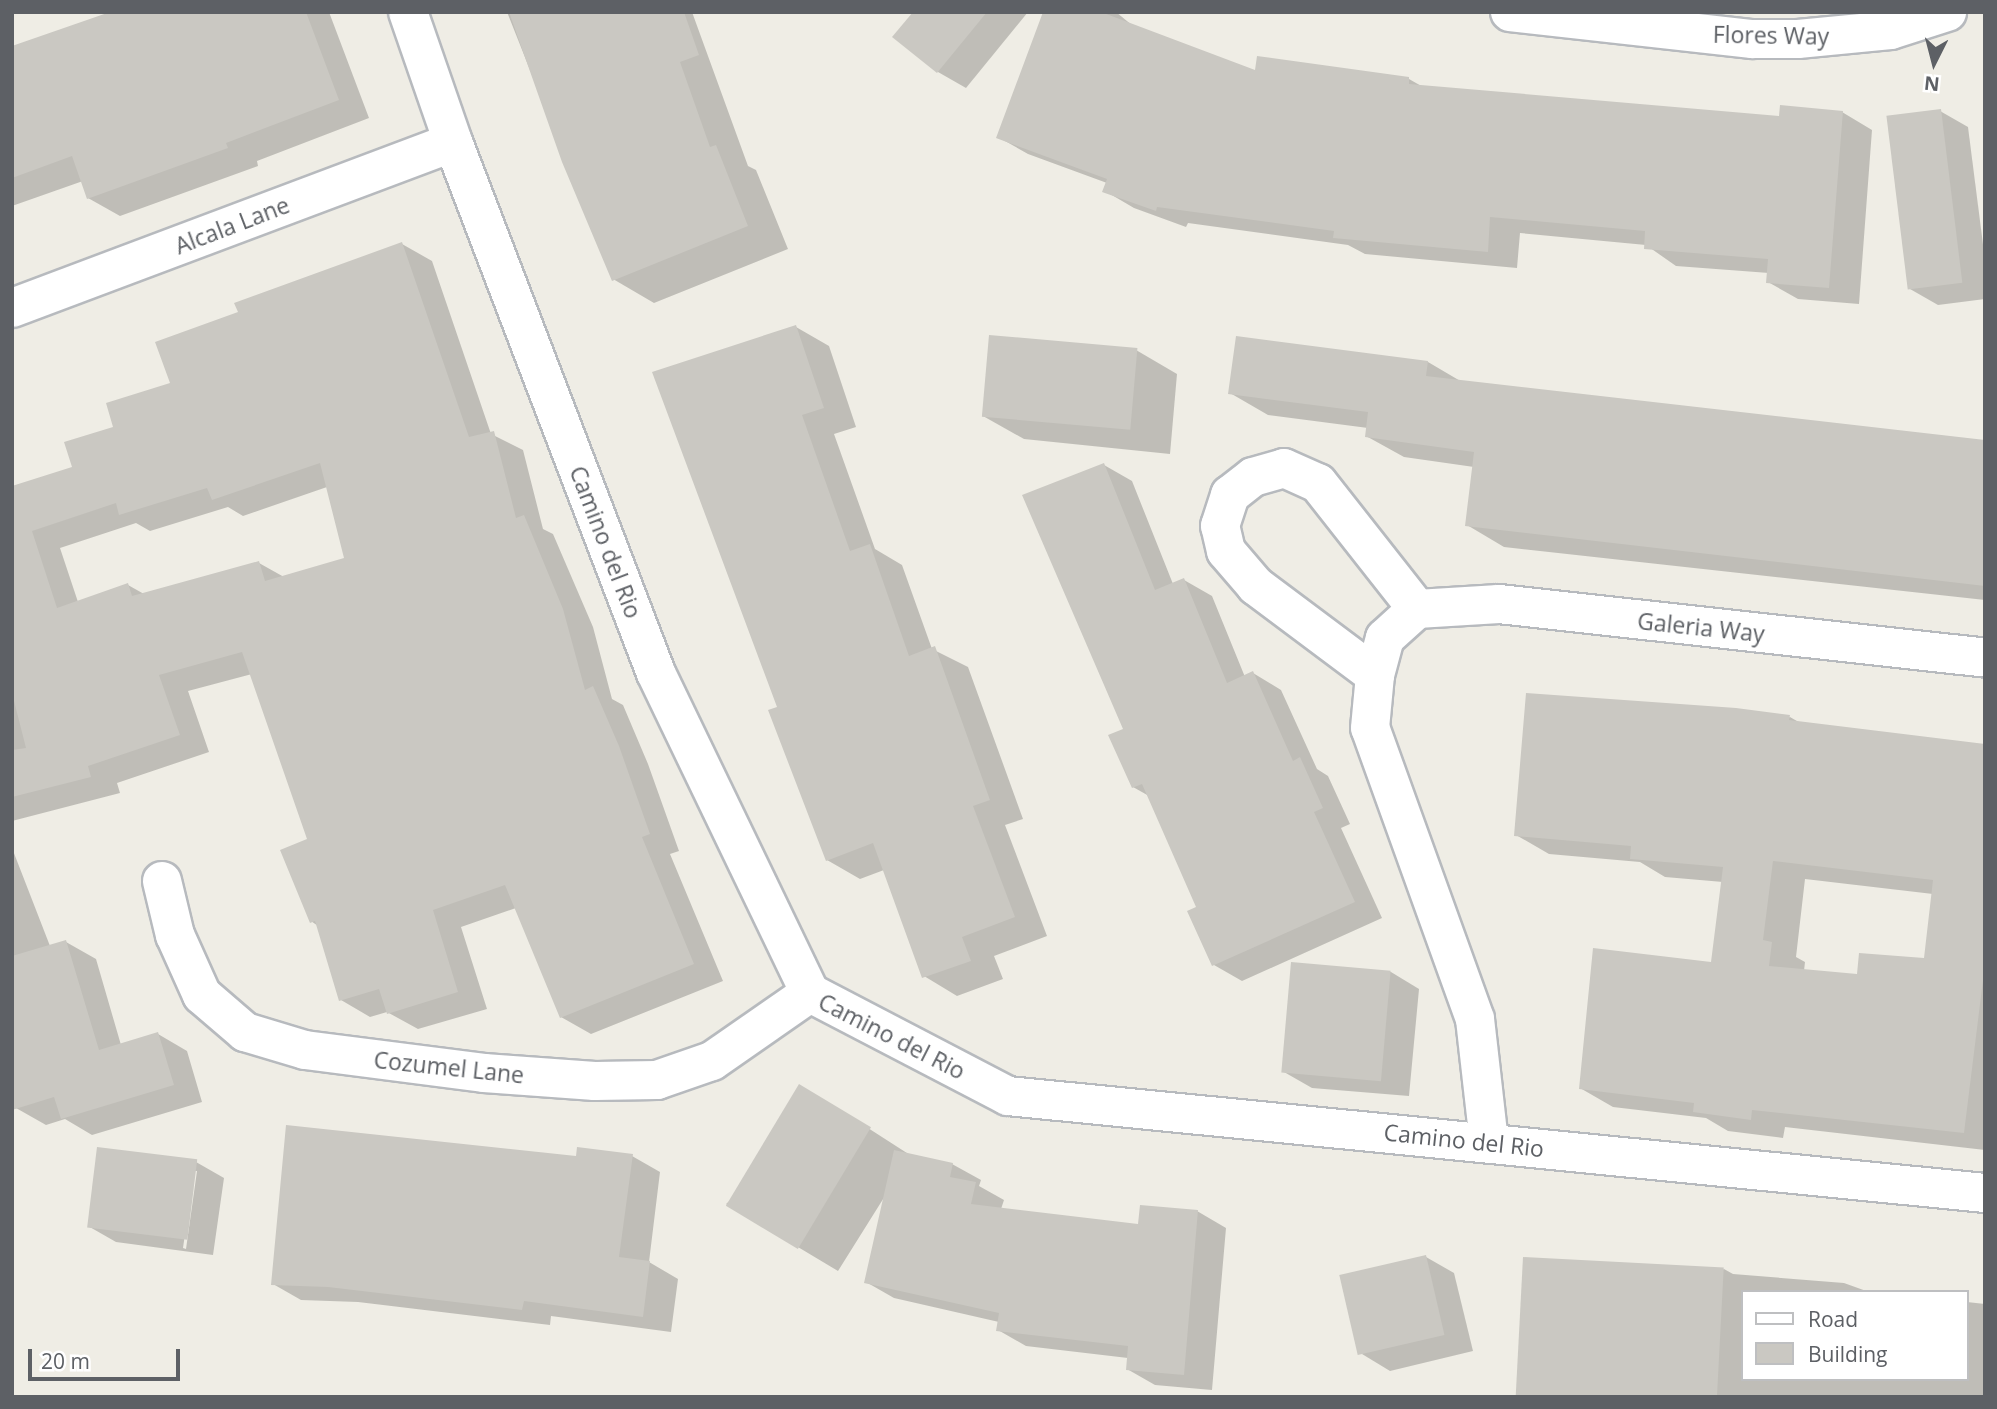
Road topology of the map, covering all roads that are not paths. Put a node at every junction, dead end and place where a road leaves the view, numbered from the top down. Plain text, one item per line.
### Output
1 (408, 12) edge
2 (1510, 12) edge
3 (1947, 12) edge
4 (453, 142) junction
5 (12, 308) edge
6 (1416, 609) junction
7 (1985, 658) edge
8 (1375, 675) junction
9 (162, 881) dead end
10 (810, 993) junction
11 (1489, 1142) junction
12 (1985, 1193) edge

1 - 4 street, Camino del Rio
2 - 3 street, Flores Way
4 - 5 street, Alcala Lane
4 - 10 street, Camino del Rio
6 - 7 street, Galeria Way
6 - 8 street
6 - 8 street
8 - 11 street
9 - 10 street, Cozumel Lane
10 - 11 street, Camino del Rio
11 - 12 street, Camino del Rio

